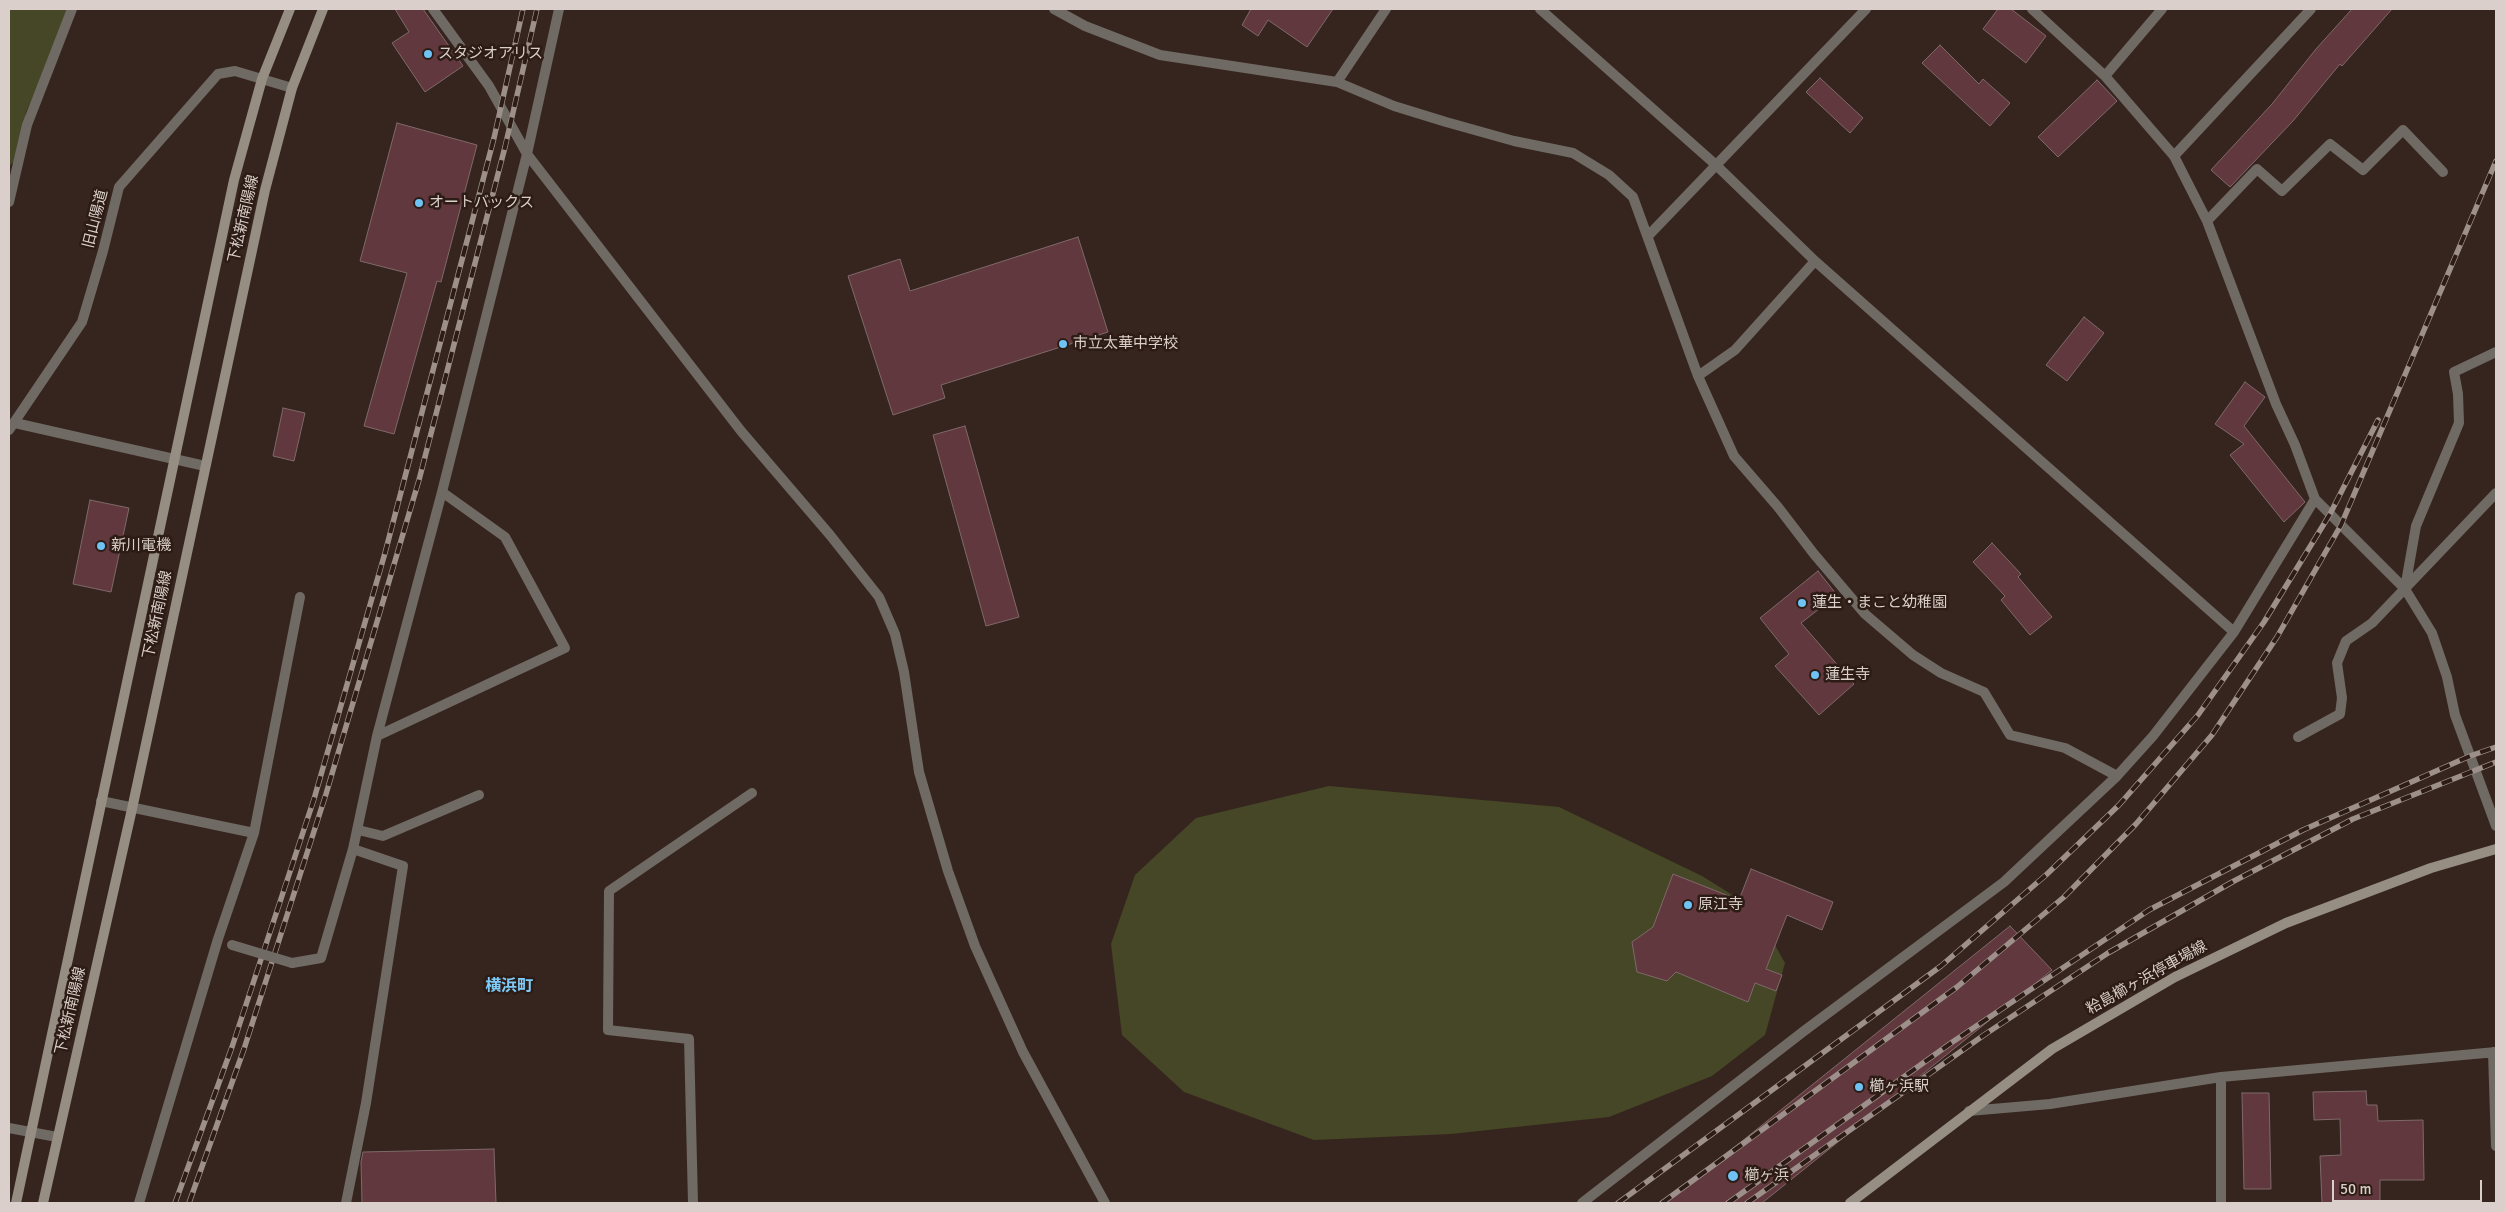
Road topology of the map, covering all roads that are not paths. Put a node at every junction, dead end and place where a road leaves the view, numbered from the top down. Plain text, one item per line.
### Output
1 (72, 9) edge
2 (290, 9) edge
3 (323, 9) edge
4 (433, 9) edge
5 (559, 9) edge
6 (1054, 9) edge
7 (1386, 9) edge
8 (1540, 9) edge
9 (1866, 9) edge
10 (2032, 9) edge
11 (2162, 9) edge
12 (2311, 9) edge
13 (2105, 76) junction
14 (262, 79) junction
15 (1337, 82) junction
16 (292, 88) junction
17 (527, 154) junction
18 (2174, 156) junction
19 (1716, 165) junction
20 (2443, 172) dead end
21 (9, 202) edge
22 (2207, 221) junction
23 (1648, 236) junction
24 (1816, 261) junction
25 (2496, 352) edge
26 (1698, 376) junction
27 (12, 427) edge
28 (175, 459) junction
29 (205, 466) junction
30 (442, 492) junction
31 (2496, 493) edge
32 (2315, 499) junction
33 (2405, 589) junction
34 (300, 597) dead end
35 (2234, 632) junction
36 (377, 736) junction
37 (2298, 737) dead end
38 (2117, 776) junction
39 (752, 793) dead end
40 (479, 794) dead end
41 (101, 801) junction
42 (132, 809) junction
43 (2496, 826) edge
44 (358, 830) junction
45 (254, 833) junction
46 (353, 849) junction
47 (2496, 849) edge
48 (218, 939) junction
49 (2495, 1052) edge
50 (2221, 1077) junction
51 (1969, 1111) junction
52 (9, 1128) edge
53 (31, 1133) junction
54 (57, 1137) junction
55 (2496, 1146) edge
56 (16, 1203) edge
57 (43, 1203) edge
58 (139, 1203) edge
59 (346, 1203) edge
60 (693, 1203) edge
61 (1105, 1203) edge
62 (1582, 1203) edge
63 (1850, 1203) edge
64 (2221, 1203) edge

1 - 21 street
2 - 14 main road, 下松新南陽線
3 - 16 main road, 下松新南陽線
4 - 17 street
5 - 17 street
6 - 15 street
7 - 15 street
8 - 19 street
9 - 19 street
10 - 13 street
11 - 13 street
12 - 18 street
13 - 18 street
14 - 16 street, 旧山陽道
14 - 27 street, 旧山陽道
14 - 28 main road, 下松新南陽線
15 - 23 street
16 - 29 main road, 下松新南陽線
17 - 30 street
17 - 61 street
18 - 22 street
19 - 23 street
19 - 24 street
20 - 22 street
22 - 32 street
23 - 26 street
24 - 26 street
24 - 35 street
25 - 33 street
26 - 38 street
27 - 28 street
28 - 29 street
28 - 41 main road, 下松新南陽線
29 - 42 main road, 下松新南陽線
30 - 36 street
30 - 36 street
31 - 33 street
32 - 33 street
32 - 35 street
33 - 37 street
33 - 43 street
34 - 45 street
35 - 38 street
36 - 44 street
38 - 62 street
39 - 60 street
40 - 44 street
41 - 42 street
41 - 53 main road, 下松新南陽線
42 - 45 street
42 - 54 main road, 下松新南陽線
44 - 46 street
45 - 48 street
46 - 48 street, bridge
46 - 59 street
47 - 51 main road, 粭島櫛ヶ浜停車場線
48 - 58 street
49 - 50 street
49 - 55 street
50 - 51 street
50 - 64 street
51 - 63 main road, 粭島櫛ヶ浜停車場線
52 - 53 street
53 - 54 street
53 - 56 main road, 下松新南陽線
54 - 57 main road, 下松新南陽線

